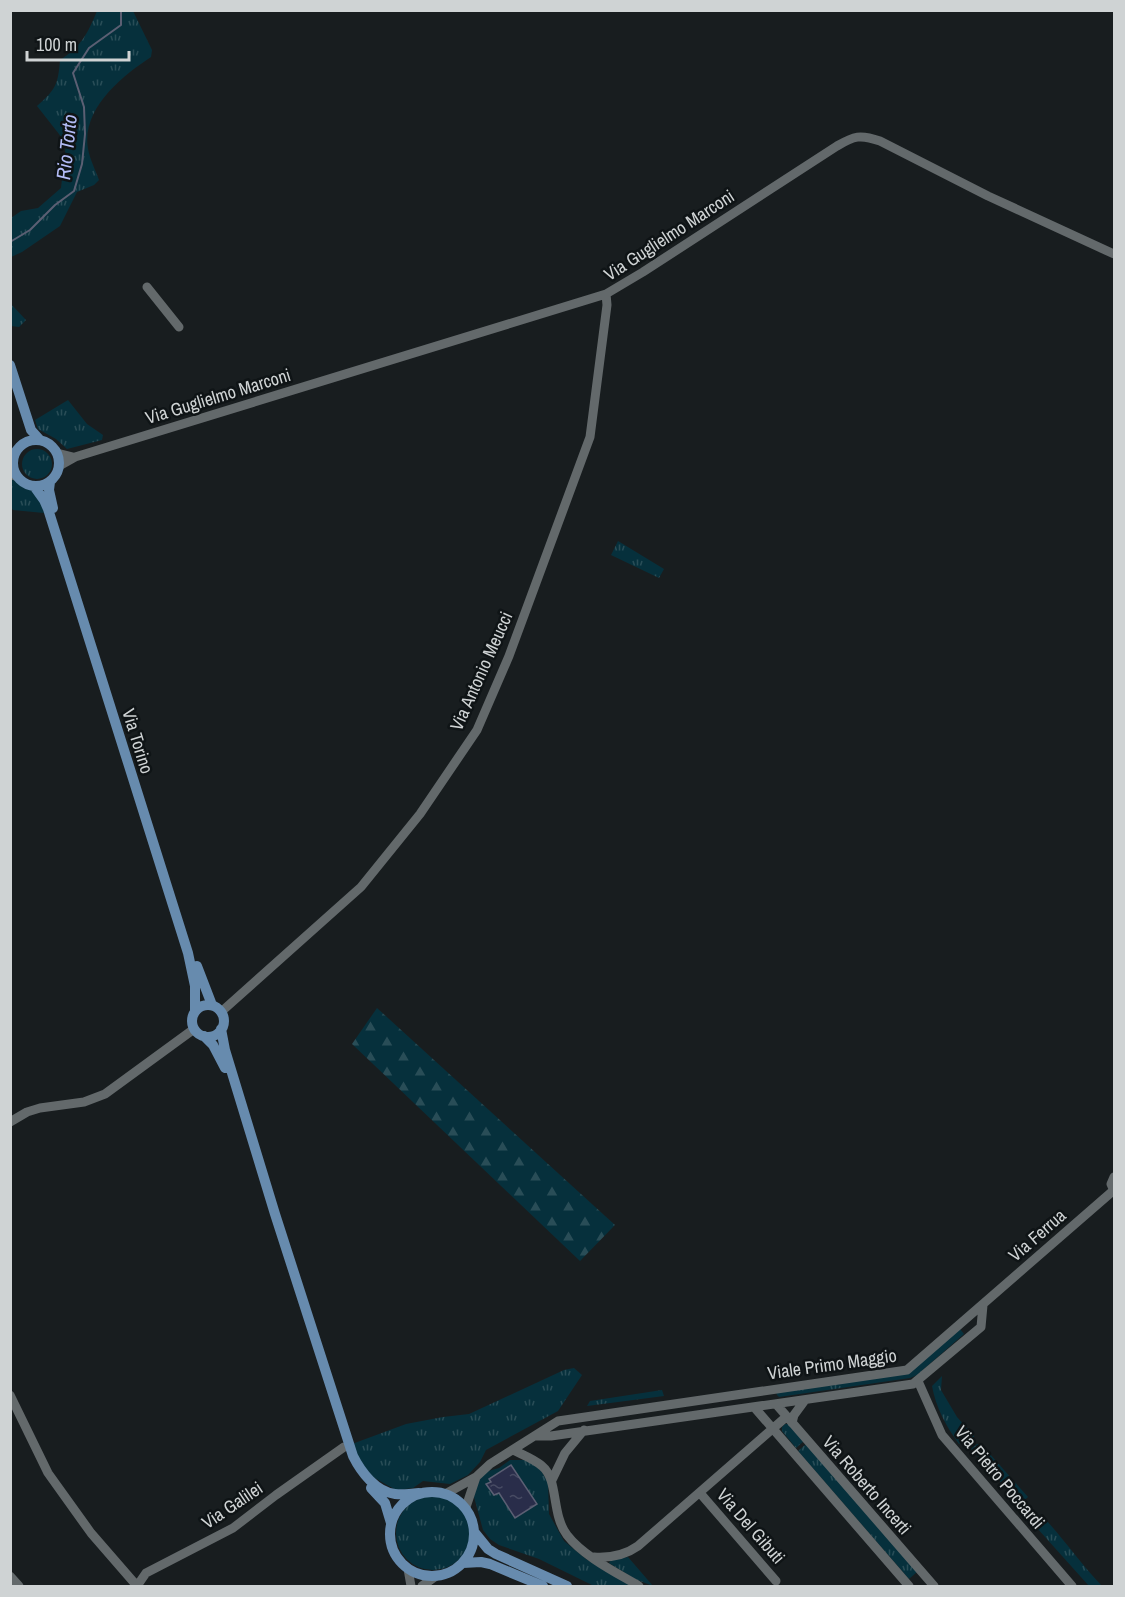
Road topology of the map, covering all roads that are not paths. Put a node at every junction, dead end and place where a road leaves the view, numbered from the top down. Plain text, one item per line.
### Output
1 (1114, 254) edge
2 (147, 287) dead end
3 (606, 294) junction
4 (179, 327) dead end
5 (10, 365) edge
6 (10, 384) edge
7 (40, 440) junction
8 (20, 446) junction
9 (57, 453) junction
10 (75, 457) junction
11 (12, 459) edge
12 (59, 466) junction
13 (14, 476) edge
14 (50, 482) junction
15 (34, 486) junction
16 (212, 1005) junction
17 (195, 1010) junction
18 (221, 1012) junction
19 (194, 1029) junction
20 (221, 1029) junction
21 (204, 1036) junction
22 (10, 1122) edge
23 (1114, 1177) edge
24 (1114, 1190) edge
25 (983, 1305) junction
26 (918, 1381) junction
27 (763, 1390) junction
28 (10, 1395) edge
29 (805, 1400) junction
30 (776, 1404) junction
31 (766, 1406) junction
32 (754, 1407) junction
33 (592, 1415) junction
34 (789, 1420) junction
35 (588, 1430) junction
36 (773, 1430) junction
37 (536, 1436) junction
38 (344, 1447) junction
39 (513, 1450) junction
40 (476, 1477) junction
41 (552, 1480) junction
42 (700, 1492) junction
43 (419, 1493) junction
44 (447, 1493) junction
45 (466, 1507) junction
46 (391, 1523) junction
47 (475, 1533) junction
48 (594, 1557) junction
49 (463, 1563) junction
50 (408, 1569) junction
51 (10, 1576) edge
52 (436, 1576) junction
53 (776, 1581) dead end
54 (137, 1586) edge
55 (19, 1587) edge
56 (411, 1587) edge
57 (422, 1587) edge
58 (543, 1587) edge
59 (567, 1587) edge
60 (639, 1587) edge
61 (909, 1587) edge
62 (934, 1587) edge
63 (1072, 1587) edge

1 - 3 street, Via Guglielmo Marconi
2 - 4 street
3 - 10 street, Via Guglielmo Marconi
3 - 18 street, Via Antonio Meucci
5 - 7 main road
6 - 8 main road
7 - 8 main road
7 - 9 main road
8 - 11 main road
9 - 10 street, Via Guglielmo Marconi
9 - 12 main road
10 - 12 street, Via Guglielmo Marconi
11 - 13 main road
12 - 14 main road
13 - 15 main road
14 - 15 main road
14 - 16 main road, Via Torino
15 - 17 main road, Via Torino
16 - 17 main road
16 - 18 main road
17 - 19 main road
18 - 20 main road
19 - 21 main road
19 - 22 street
20 - 21 main road
20 - 43 main road
21 - 38 main road
23 - 24 street
24 - 25 street, Via Ferrua
25 - 26 street, Viale Primo Maggio
25 - 27 street, Viale Primo Maggio
26 - 29 street, Viale Primo Maggio
26 - 63 street, Via Pietro Poccardi
27 - 31 street
27 - 33 street, Viale Primo Maggio
28 - 54 street, Via Galilei
29 - 30 street, Viale Primo Maggio
29 - 34 street, Via Del Gibuti
30 - 31 street, Viale Primo Maggio
30 - 34 street, Via Roberto Incerti
31 - 32 street, Viale Primo Maggio
32 - 35 street, Viale Primo Maggio
32 - 36 street, Via Roberto Incerti
33 - 35 street
33 - 37 street, Viale Primo Maggio
34 - 36 street, Via Del Gibuti
34 - 62 street, Via Roberto Incerti
35 - 37 street, Viale Primo Maggio
35 - 41 street
36 - 42 street, Via Del Gibuti
36 - 61 street, Via Roberto Incerti
37 - 39 street, Viale Primo Maggio
38 - 46 main road
38 - 54 street, Via Galilei
39 - 40 street, Viale Primo Maggio
39 - 41 street
40 - 44 street, Viale Primo Maggio
40 - 45 street
41 - 48 street
42 - 48 street, Via Del Gibuti
42 - 53 street, Via Del Gibuti
43 - 44 main road
43 - 46 main road
44 - 45 main road
45 - 47 main road
46 - 50 main road
47 - 49 main road
47 - 59 main road
48 - 60 street
49 - 52 main road
49 - 58 main road
50 - 52 main road
50 - 56 street
51 - 55 street
52 - 57 street

